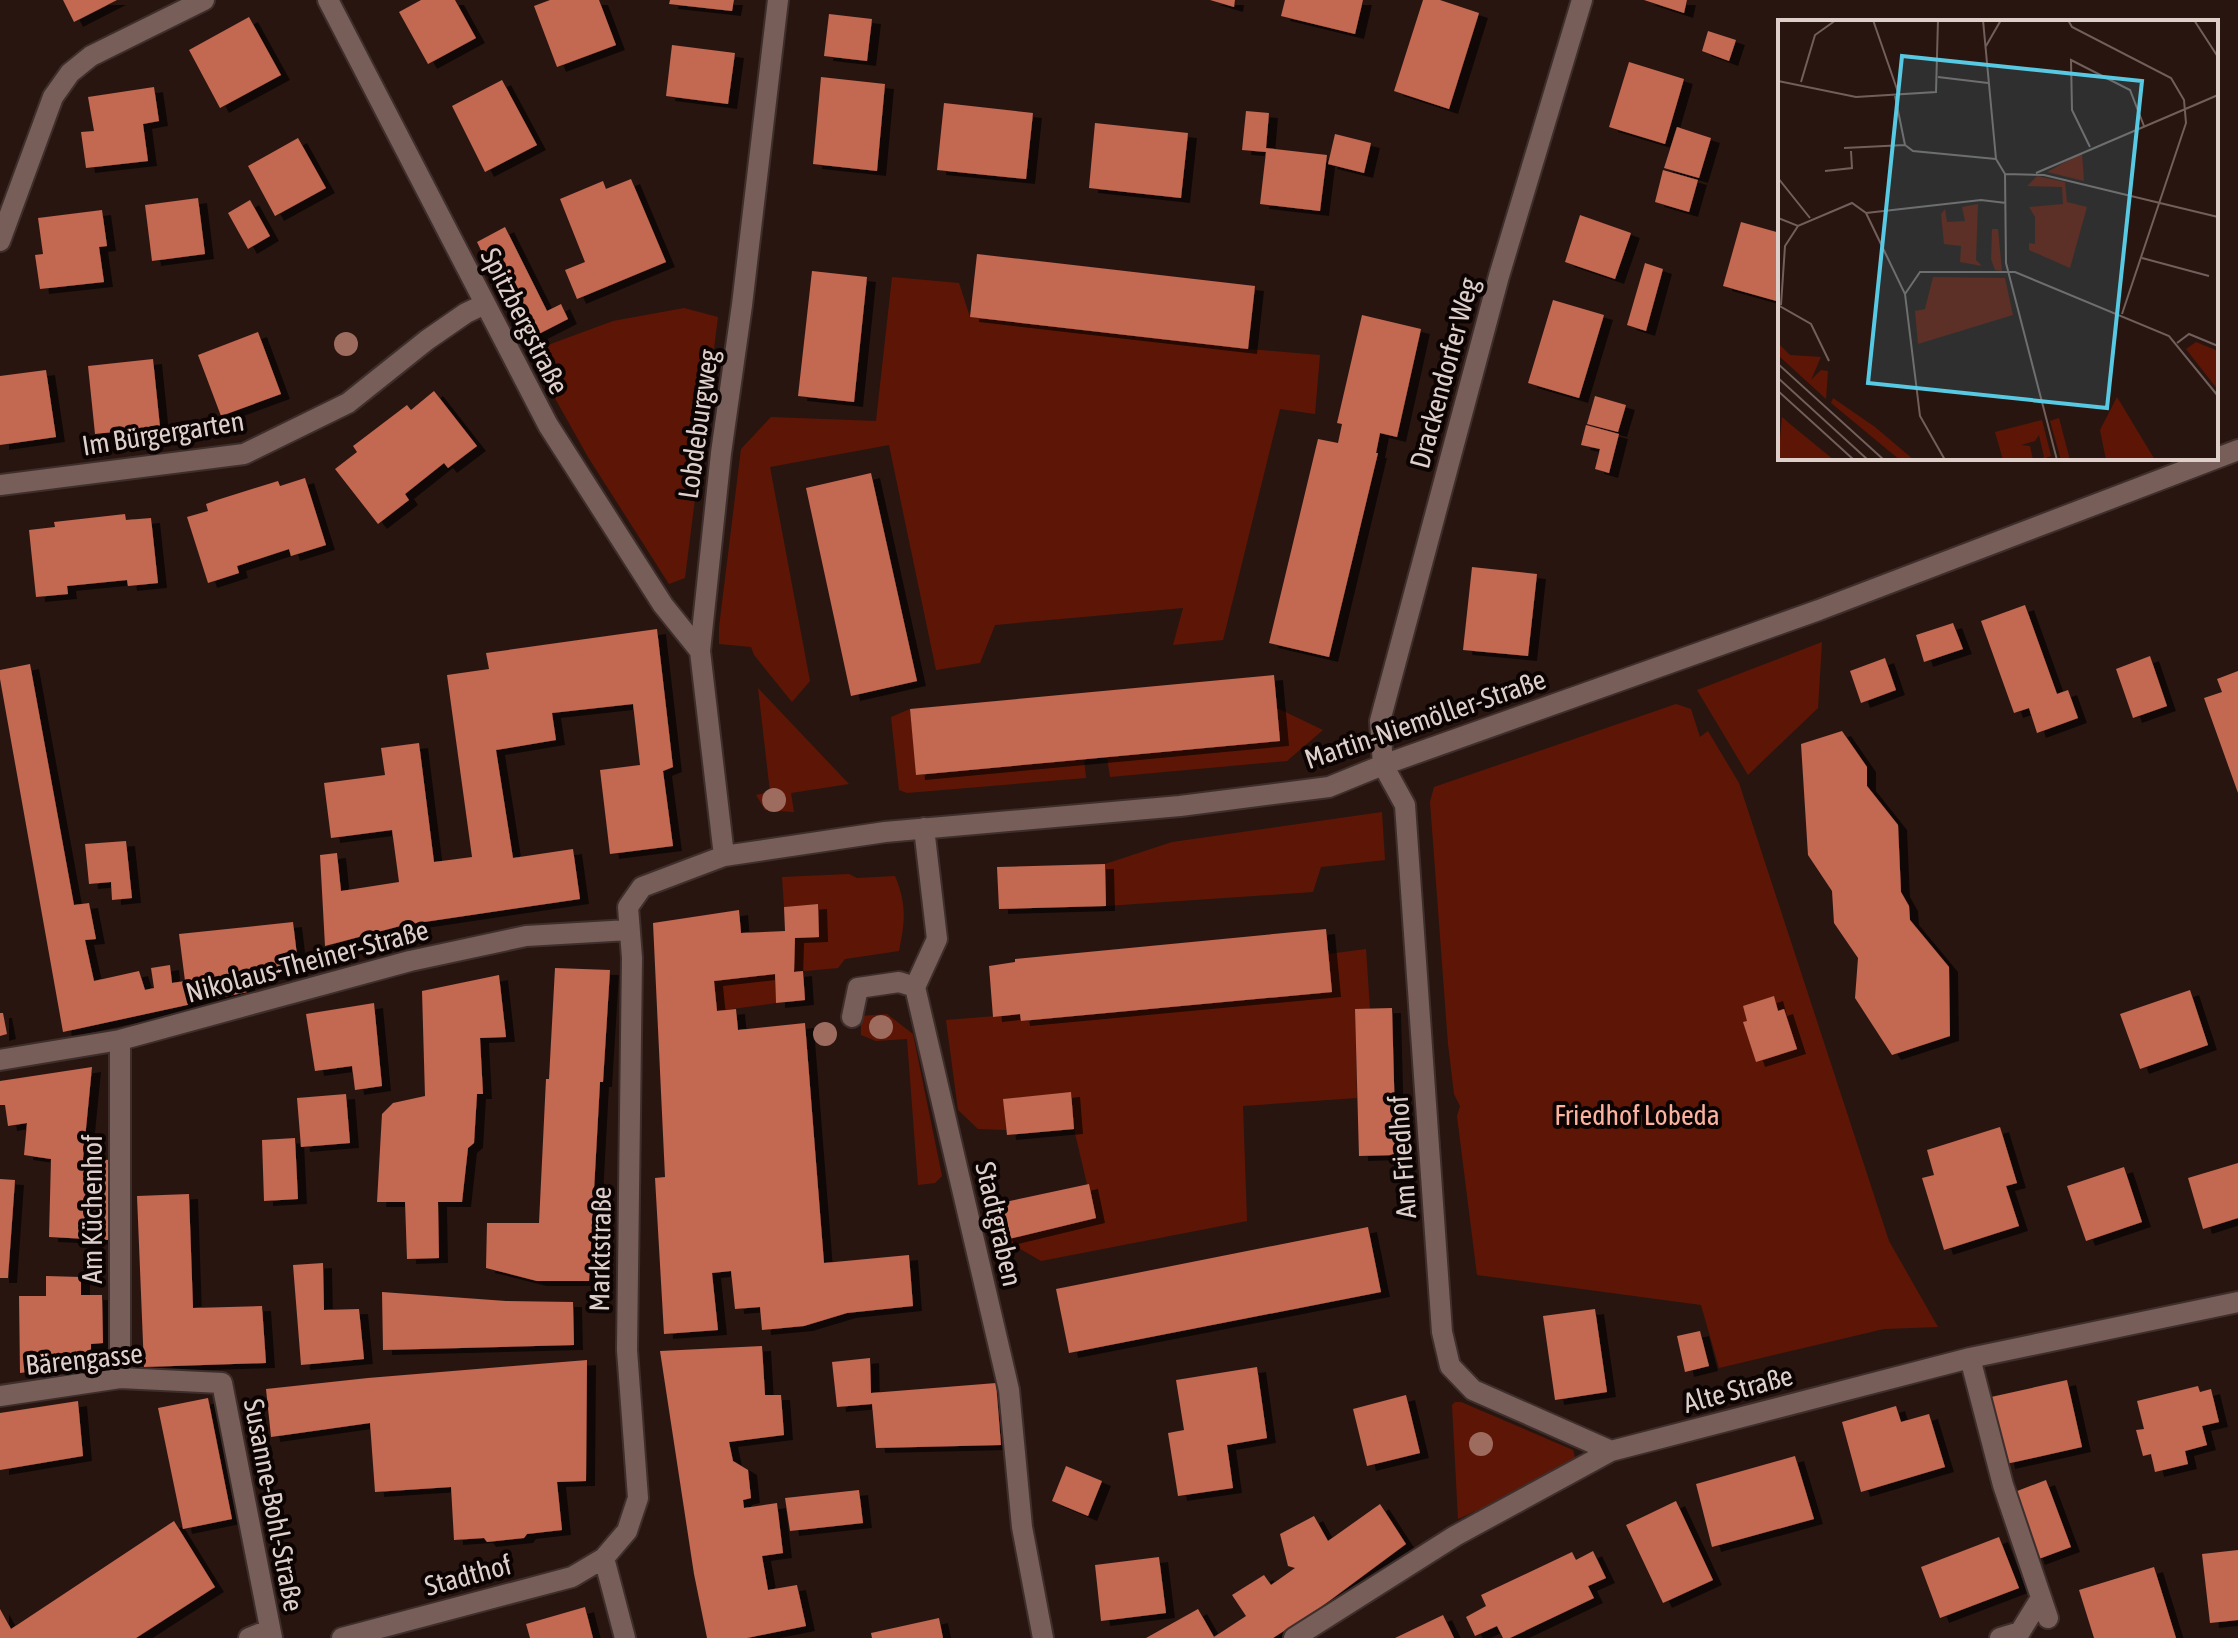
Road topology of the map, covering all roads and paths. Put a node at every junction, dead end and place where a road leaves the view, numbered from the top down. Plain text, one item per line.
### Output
1 (204, 0) edge
2 (328, 0) edge
3 (778, 0) edge
4 (1582, 0) edge
5 (0, 241) edge
6 (485, 304) junction
7 (2238, 450) edge
8 (2218, 458) edge
9 (2212, 460) edge
10 (0, 485) edge
11 (700, 651) junction
12 (1383, 765) junction
13 (924, 828) junction
14 (724, 856) junction
15 (629, 930) junction
16 (915, 987) junction
17 (852, 1017) dead end
18 (120, 1040) junction
19 (0, 1060) edge
20 (2238, 1302) edge
21 (1970, 1358) junction
22 (120, 1378) junction
23 (222, 1383) joint
24 (0, 1396) edge
25 (1611, 1451) junction
26 (604, 1558) junction
27 (2041, 1598) junction
28 (2048, 1618) dead end
29 (271, 1634) edge
30 (249, 1638) edge
31 (342, 1638) edge
32 (625, 1638) edge
33 (1043, 1638) edge
34 (1294, 1638) edge
35 (2000, 1638) edge

1 - 5 street
2 - 6 street, Spitzbergstraße
3 - 11 street, Lobdeburgweg
4 - 12 street, Drackendorfer Weg
6 - 10 street, Im Bürgergarten
6 - 11 street, Spitzbergstraße
7 - 8 street, Martin-Niemöller-Straße
9 - 12 street, Martin-Niemöller-Straße
11 - 14 street, Lobdeburgweg
12 - 13 street, Martin-Niemöller-Straße
12 - 25 street, Am Friedhof
13 - 14 street, Martin-Niemöller-Straße
13 - 16 street
14 - 15 street, Martin-Niemöller-Straße
15 - 18 street, Nikolaus-Theiner-Straße
15 - 26 street, Marktstraße
16 - 17 street
16 - 33 street, Stadtgraben
18 - 19 street, Nikolaus-Theiner-Straße
18 - 22 street, Am Küchenhof
20 - 21 street, Alte Straße
21 - 25 street, Alte Straße
21 - 27 street
22 - 23 street, Bärengasse
22 - 24 street, Bärengasse
23 - 29 street, Susanne-Bohl-Straße
25 - 34 street, Alte Straße
26 - 31 street, Stadthof
26 - 32 street
27 - 28 street
27 - 35 street
29 - 30 street

